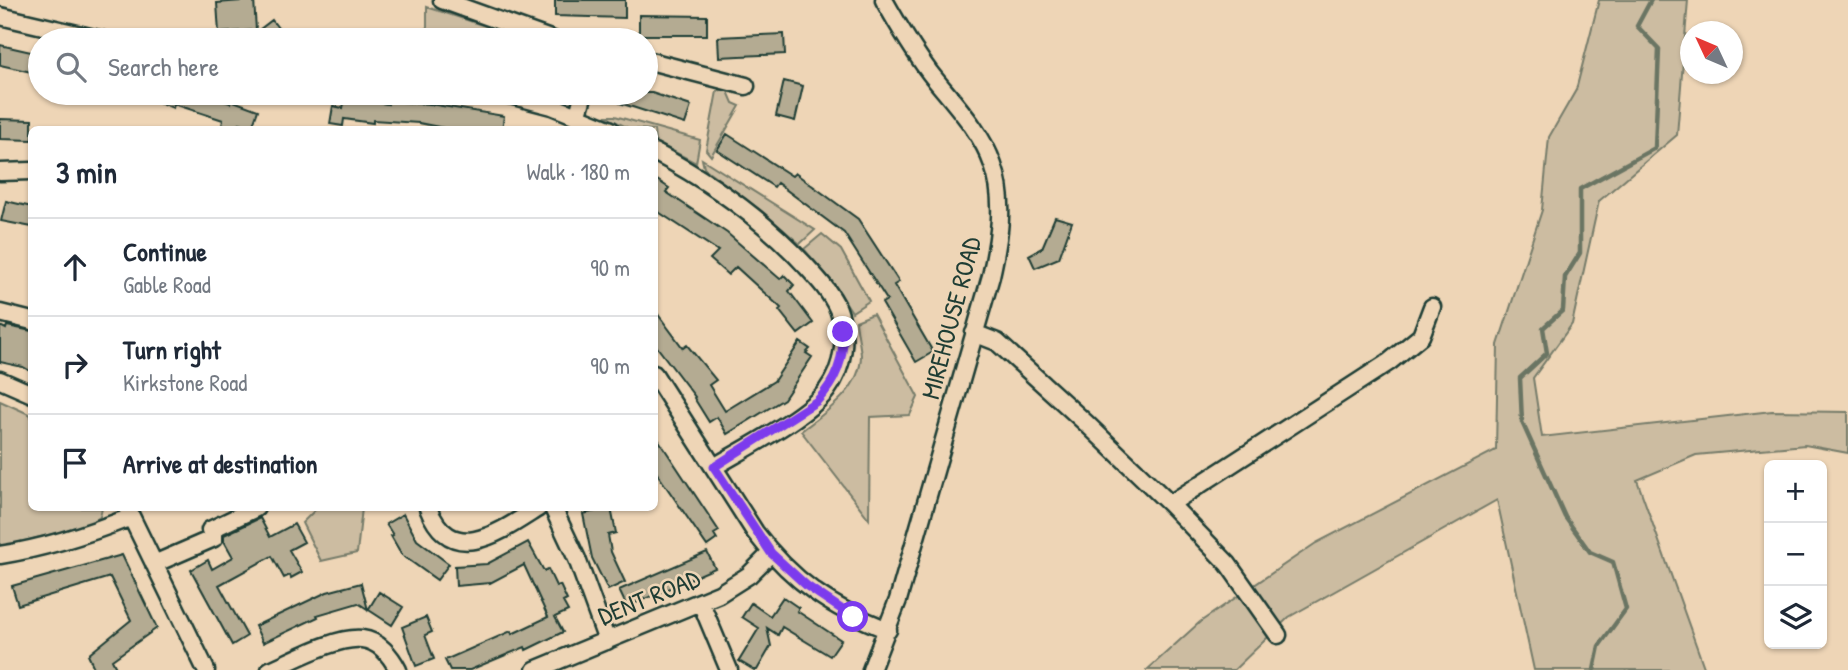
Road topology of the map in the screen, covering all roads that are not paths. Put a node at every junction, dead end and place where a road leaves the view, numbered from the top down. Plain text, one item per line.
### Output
1 (442, 0) edge
2 (884, 0) edge
3 (0, 16) edge
4 (52, 28) edge
5 (520, 28) edge
6 (658, 63) edge
7 (746, 86) dead end
8 (545, 105) edge
9 (581, 105) edge
10 (578, 114) junction
11 (603, 126) edge
12 (658, 154) edge
13 (28, 171) edge
14 (0, 172) edge
15 (1432, 307) dead end
16 (0, 313) edge
17 (28, 320) edge
18 (974, 333) junction
19 (0, 380) edge
20 (658, 380) edge
21 (28, 392) edge
22 (714, 467) junction
23 (1170, 504) junction
24 (250, 511) edge
25 (429, 511) edge
26 (533, 511) edge
27 (554, 511) edge
28 (129, 512) edge
29 (771, 553) junction
30 (0, 555) edge
31 (154, 564) junction
32 (701, 603) junction
33 (888, 630) junction
34 (1278, 635) dead end
35 (607, 641) junction
36 (206, 670) edge
37 (270, 670) edge
38 (398, 670) edge
39 (535, 670) edge
40 (729, 670) edge
41 (871, 670) edge

1 - 5 street
2 - 18 street, MIREHOUSE ROAD
3 - 4 street
6 - 7 street
8 - 10 street
9 - 10 street
10 - 11 street
12 - 22 street
13 - 14 street
15 - 23 street
16 - 17 street
18 - 23 street
18 - 33 street, MIREHOUSE ROAD
19 - 21 street
20 - 22 street
22 - 29 street
23 - 34 street
24 - 31 street
25 - 26 street
27 - 35 street
28 - 30 street
28 - 31 street
29 - 32 street, DENT ROAD
29 - 33 street
31 - 36 street
32 - 35 street, DENT ROAD
32 - 40 street
33 - 41 street, MIREHOUSE ROAD
35 - 39 street, DENT ROAD
37 - 38 street

